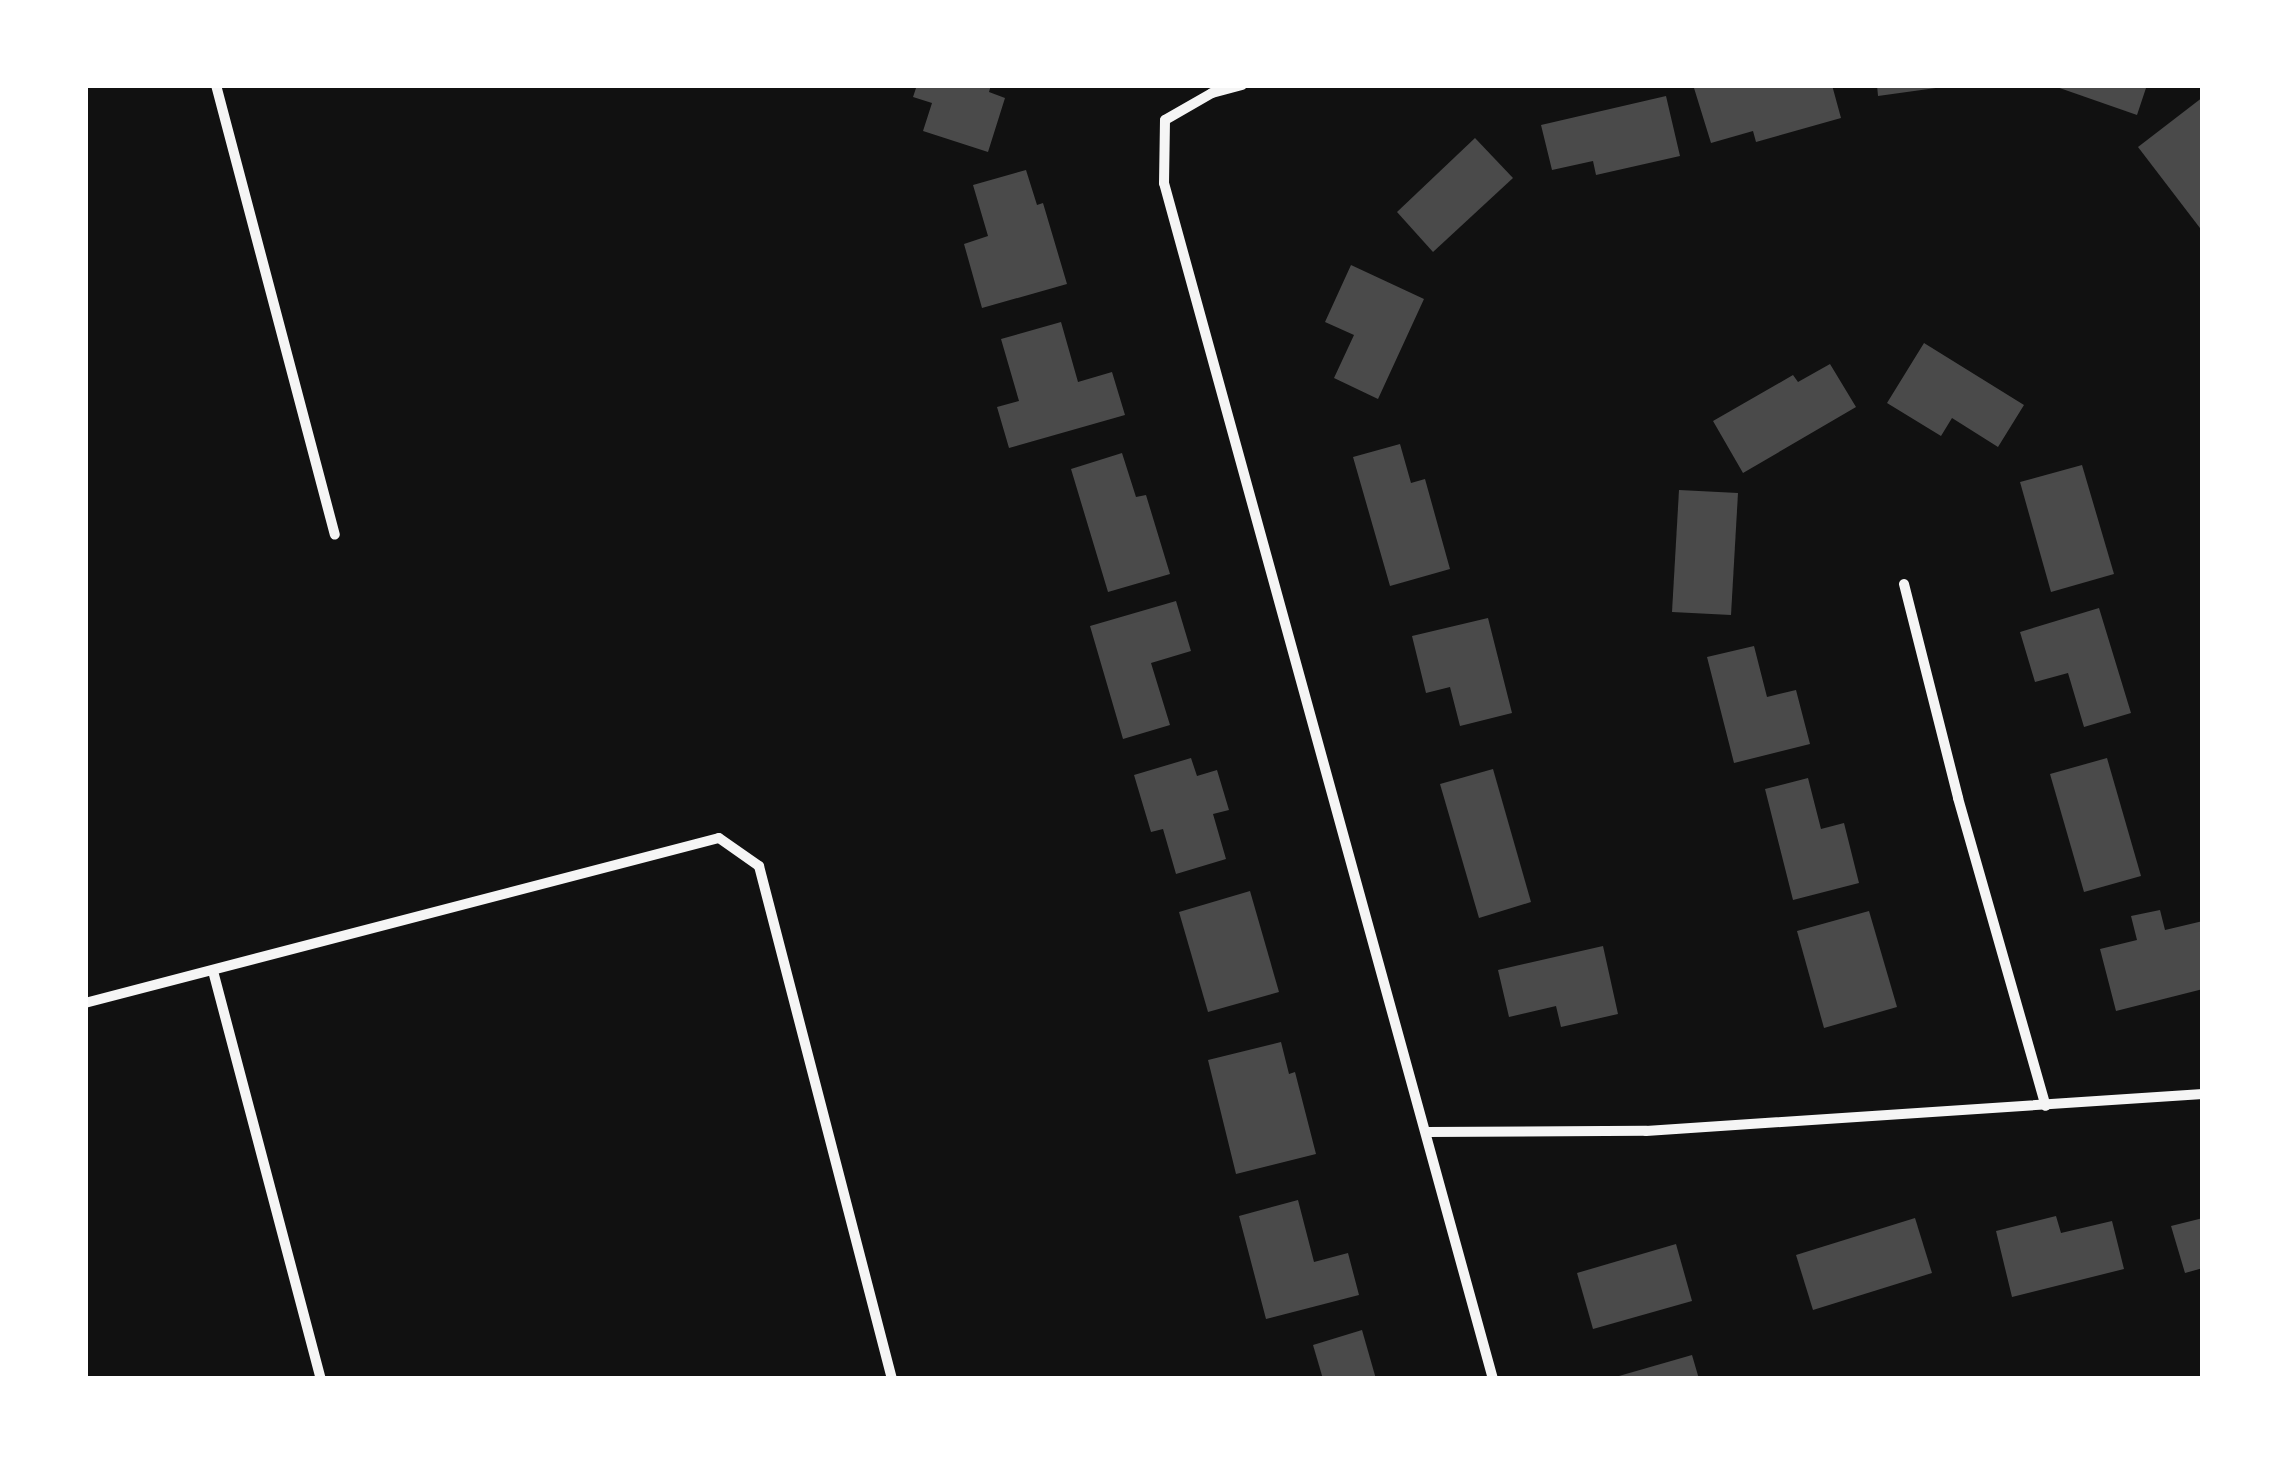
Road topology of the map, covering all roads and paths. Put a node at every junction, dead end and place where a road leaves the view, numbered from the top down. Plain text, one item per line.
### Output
1 (216, 85) edge
2 (1242, 85) edge
3 (335, 534) dead end
4 (1904, 584) dead end
5 (212, 970) junction
6 (85, 1003) edge
7 (2203, 1094) edge
8 (2046, 1106) junction
9 (1427, 1132) junction
10 (322, 1379) edge
11 (892, 1379) edge
12 (1493, 1379) edge

1 - 3 street
2 - 9 street
4 - 8 street
5 - 6 street
5 - 10 street
5 - 11 street
7 - 8 street
8 - 9 street
9 - 12 street

